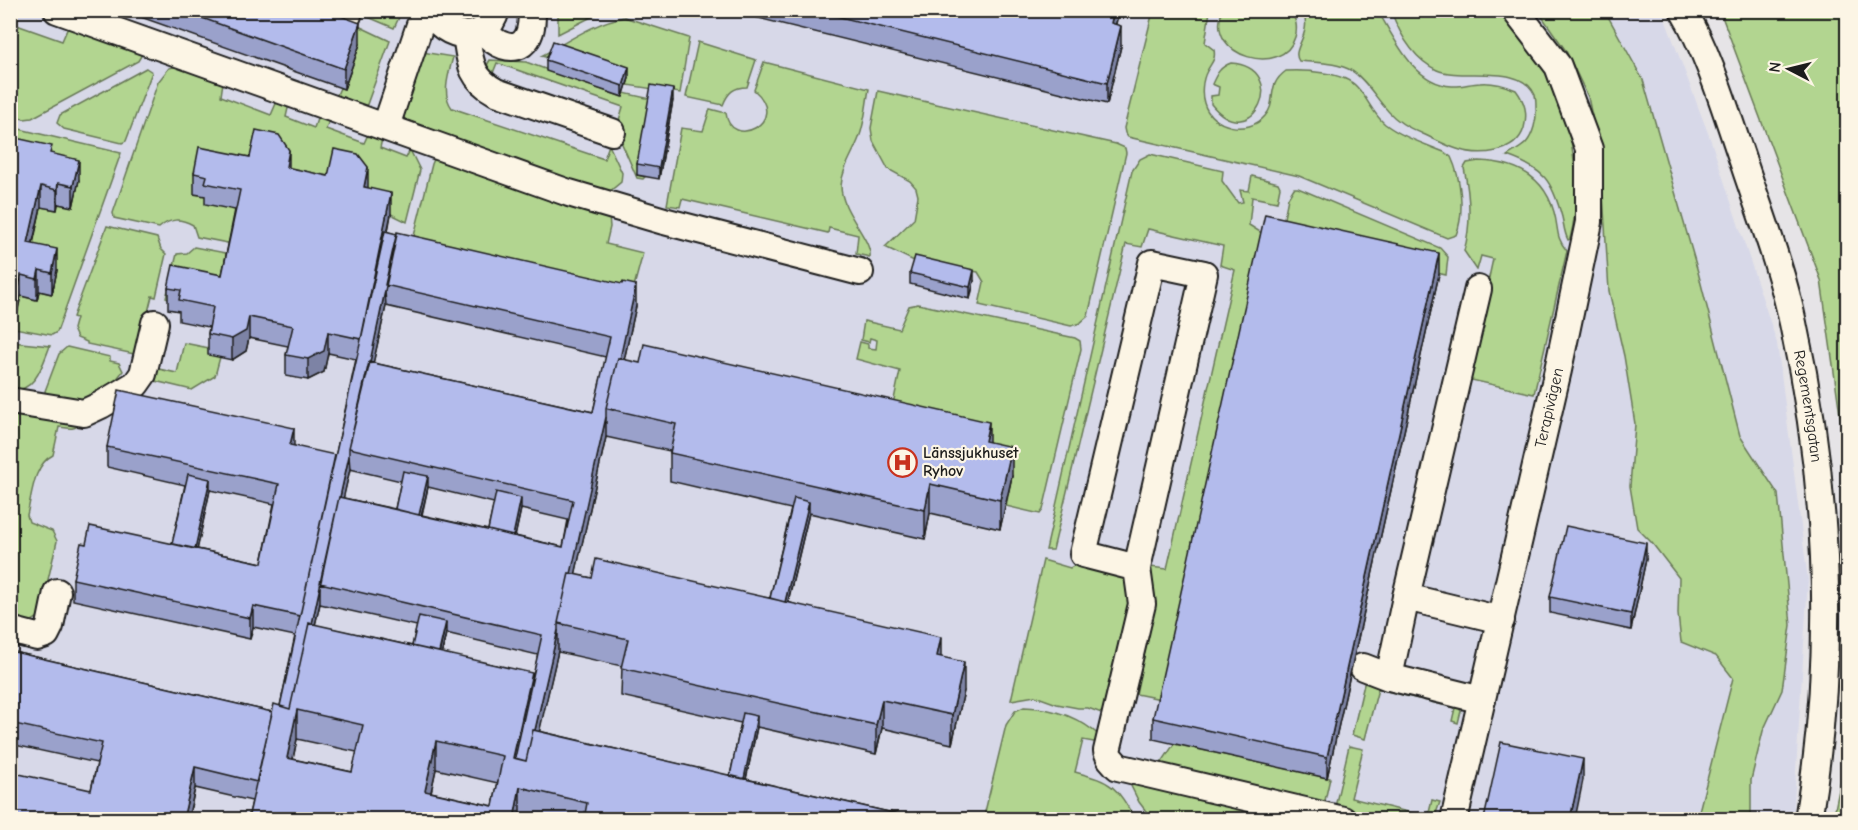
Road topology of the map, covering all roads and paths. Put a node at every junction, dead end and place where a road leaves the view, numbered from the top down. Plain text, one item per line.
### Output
1 (57, 10) edge
2 (425, 10) edge
3 (430, 10) edge
4 (532, 10) edge
5 (1515, 10) edge
6 (1683, 10) edge
7 (482, 25) edge
8 (386, 126) junction
9 (612, 132) dead end
10 (860, 272) dead end
11 (1478, 289) dead end
12 (155, 323) dead end
13 (10, 401) edge
14 (1137, 568) junction
15 (57, 592) dead end
16 (1406, 597) junction
17 (1501, 620) junction
18 (10, 630) edge
19 (1363, 667) dead end
20 (1389, 677) junction
21 (1482, 700) junction
22 (1343, 819) edge
23 (1454, 819) edge
24 (1808, 819) edge

1 - 8 street
2 - 8 street
3 - 7 street
4 - 7 street
5 - 17 street, Terapivägen
6 - 24 street, Regementsgatan
7 - 9 street
8 - 10 street
11 - 16 street
12 - 13 street
14 - 14 street
14 - 22 street
15 - 18 street
16 - 17 street
16 - 20 street
17 - 21 street, Terapivägen
19 - 20 street
20 - 21 street
21 - 23 street, Terapivägen

